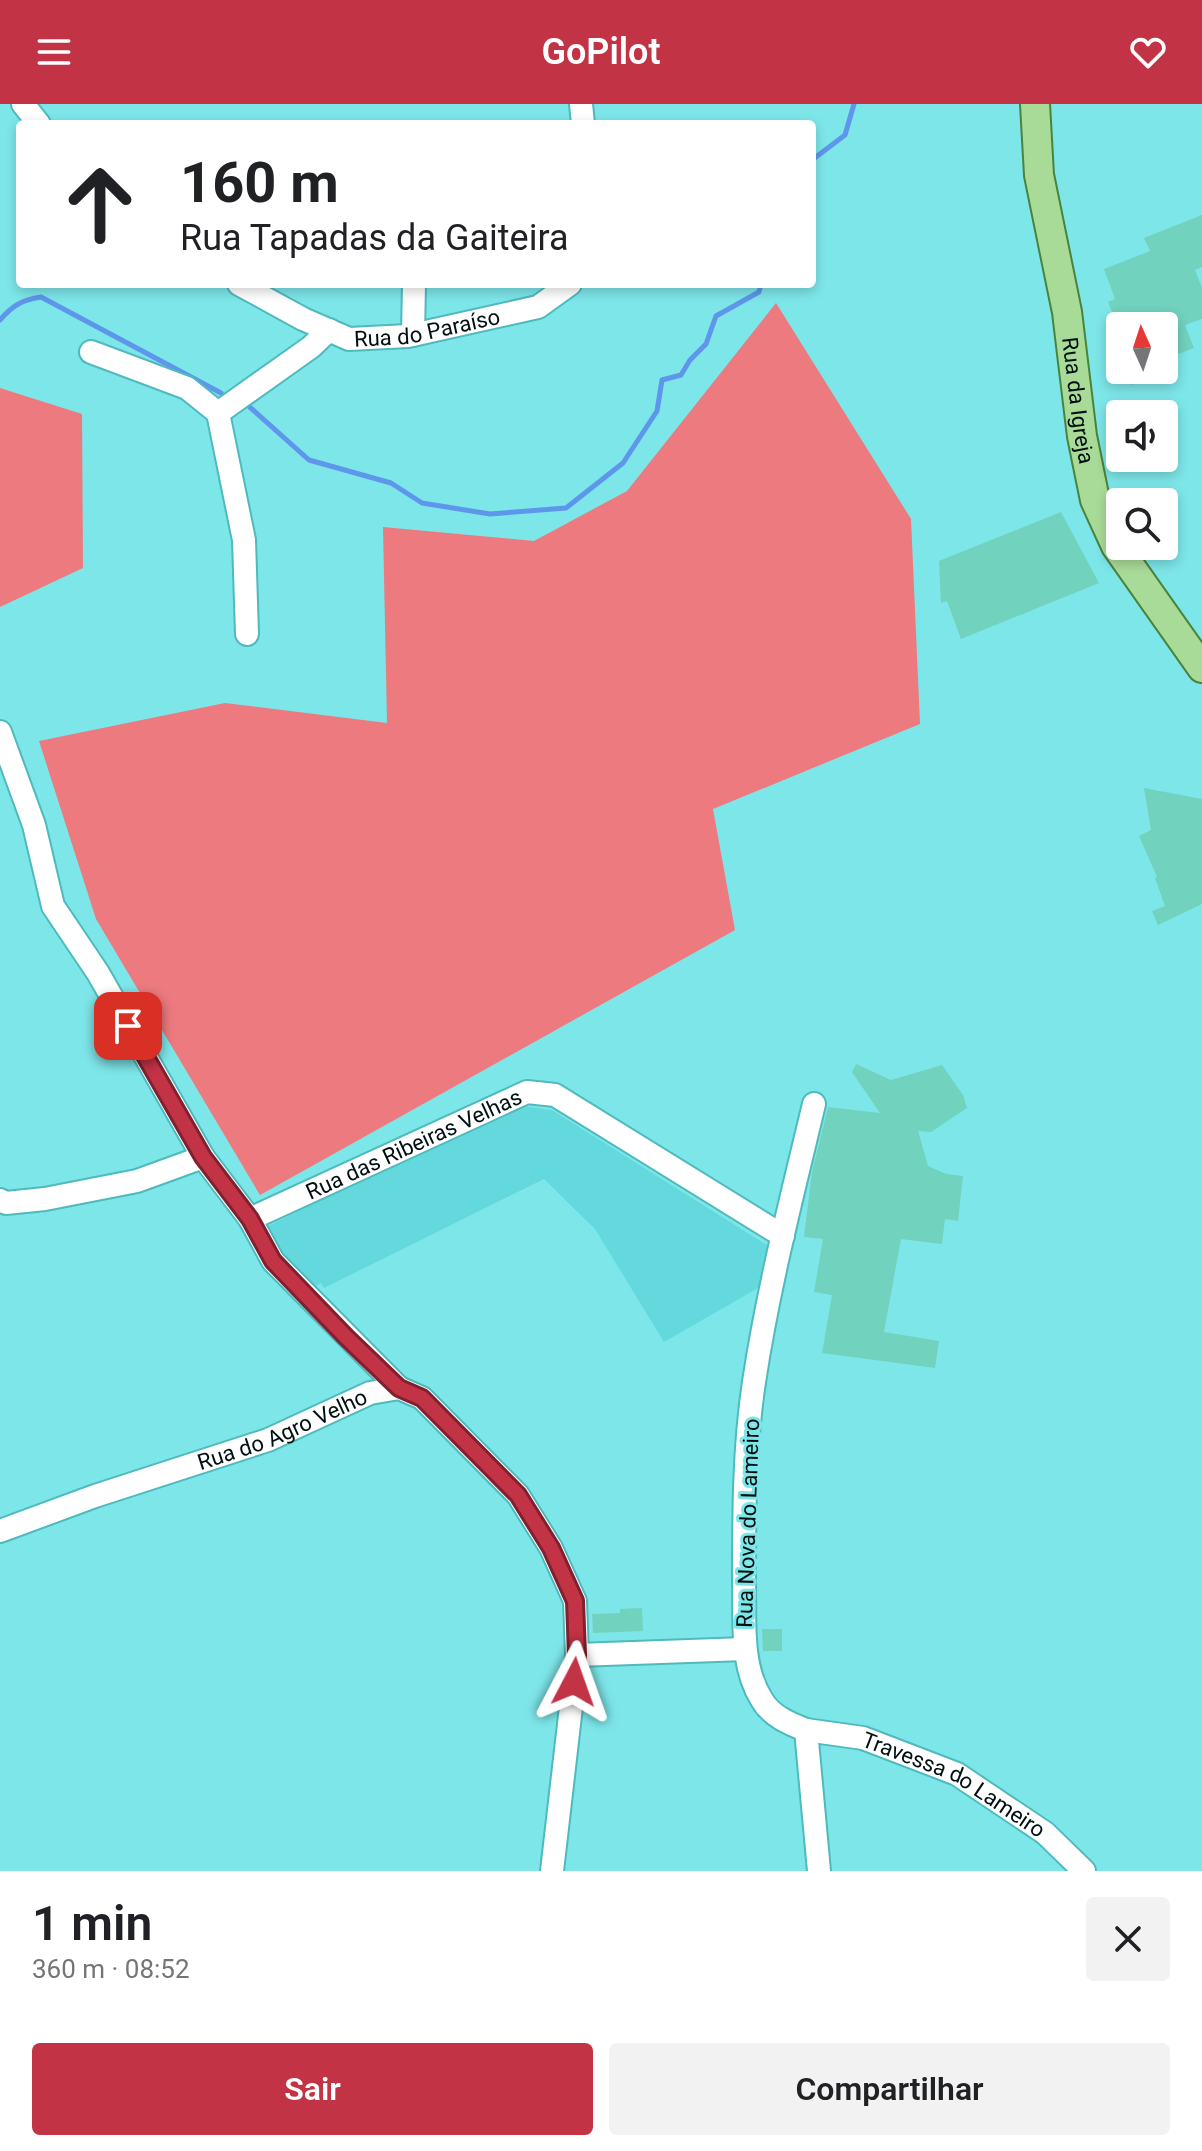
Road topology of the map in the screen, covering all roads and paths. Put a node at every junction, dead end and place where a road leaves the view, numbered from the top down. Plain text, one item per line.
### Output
1 (23, 104) edge
2 (1035, 104) edge
3 (36, 120) edge
4 (247, 288) edge
5 (414, 288) edge
6 (564, 288) edge
7 (329, 330) junction
8 (413, 335) junction
9 (91, 352) dead end
10 (218, 413) junction
11 (247, 634) dead end
12 (1202, 668) edge
13 (0, 732) edge
14 (814, 1104) dead end
15 (203, 1157) junction
16 (9, 1201) edge
17 (250, 1219) junction
18 (783, 1236) junction
19 (399, 1388) junction
20 (0, 1531) edge
21 (745, 1649) junction
22 (577, 1655) junction
23 (806, 1730) junction
24 (552, 1871) edge
25 (819, 1871) edge
26 (1084, 1871) edge

1 - 3 street
2 - 12 main road, Rua da Igreja
4 - 7 street, Rua do Paraíso
5 - 8 street
6 - 8 street, Rua do Paraíso
7 - 8 street, Rua do Paraíso
7 - 10 street
9 - 10 street
10 - 11 street
13 - 15 street
14 - 18 street, Rua Nova do Lameiro
15 - 16 street
15 - 17 street
17 - 18 street, Rua das Ribeiras Velhas
17 - 19 street
18 - 21 street, Rua Nova do Lameiro
19 - 20 street, Rua do Agro Velho
19 - 22 street
21 - 22 street
21 - 23 street, Rua Nova do Lameiro
22 - 24 street
23 - 25 street
23 - 26 street, Travessa do Lameiro

